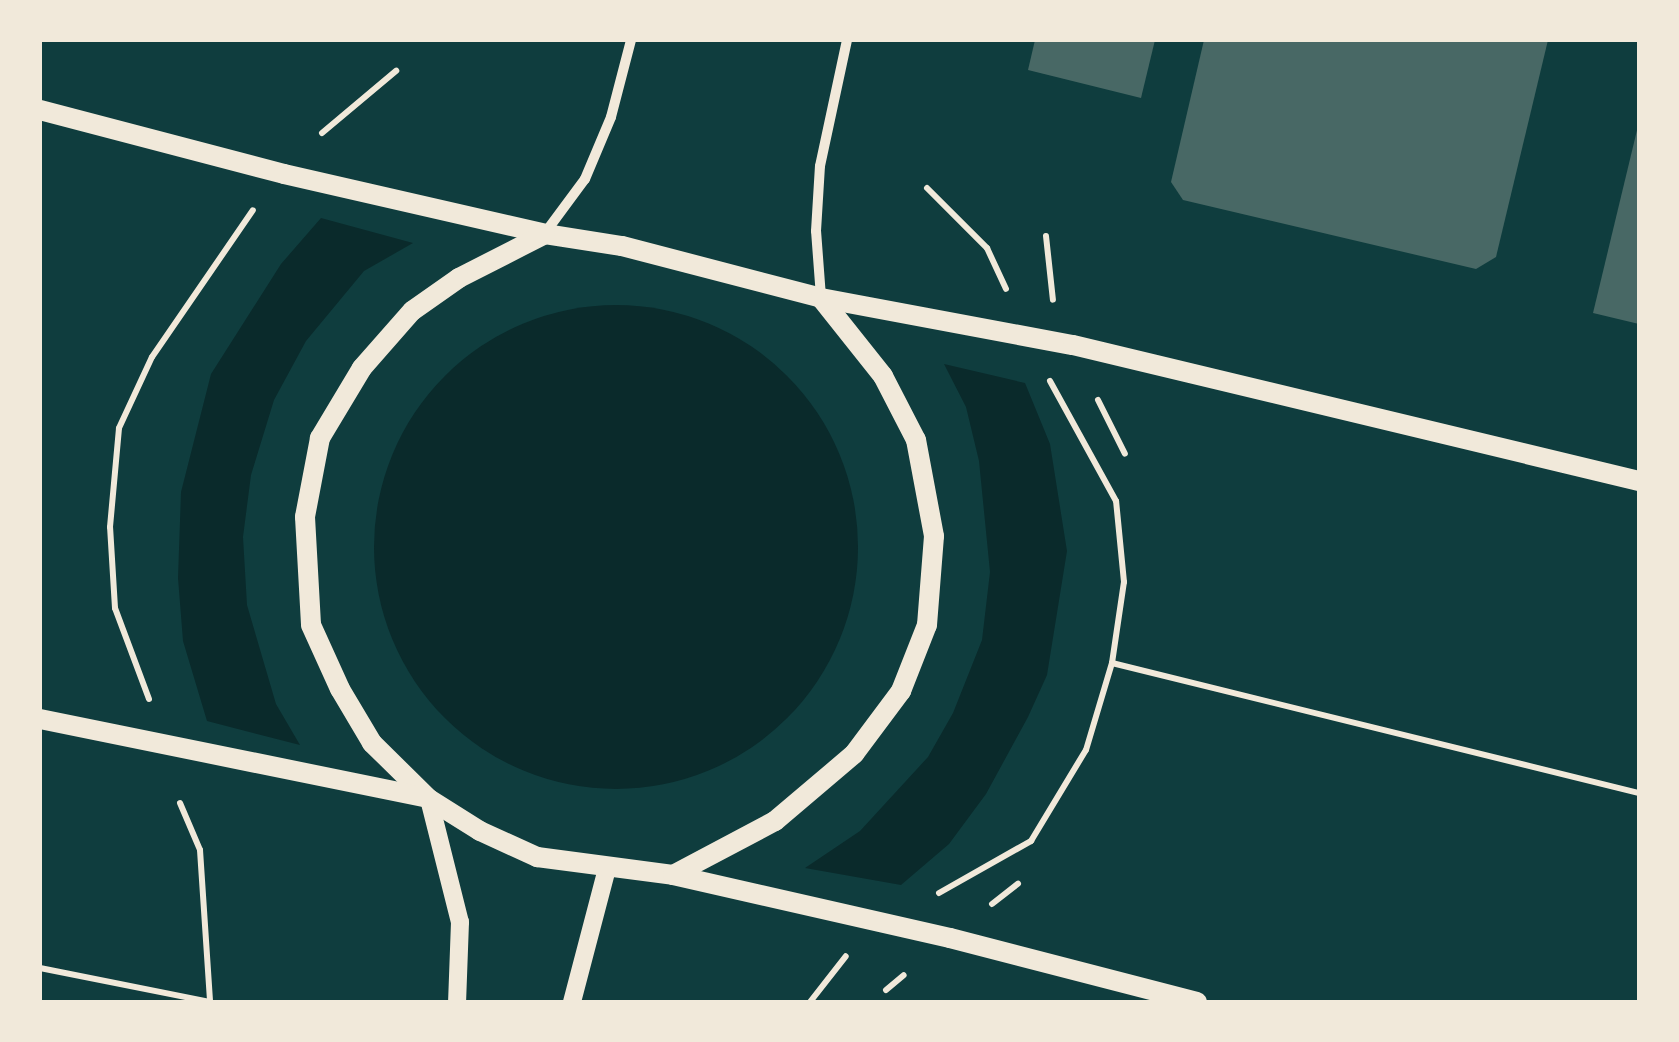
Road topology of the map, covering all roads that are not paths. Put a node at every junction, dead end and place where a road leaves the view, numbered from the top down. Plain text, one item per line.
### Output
1 (630, 40) edge
2 (848, 40) edge
3 (40, 110) edge
4 (544, 234) junction
5 (821, 298) junction
6 (1639, 480) edge
7 (40, 719) edge
8 (428, 798) junction
9 (607, 869) junction
10 (673, 874) junction
11 (457, 1002) edge
12 (572, 1002) edge
13 (1196, 1002) edge

1 - 4 street
2 - 5 street
3 - 4 main road
4 - 5 main road
4 - 8 main road
5 - 6 main road
5 - 10 main road
7 - 8 main road
8 - 9 main road
8 - 11 street
9 - 10 main road
9 - 12 street
10 - 13 main road

